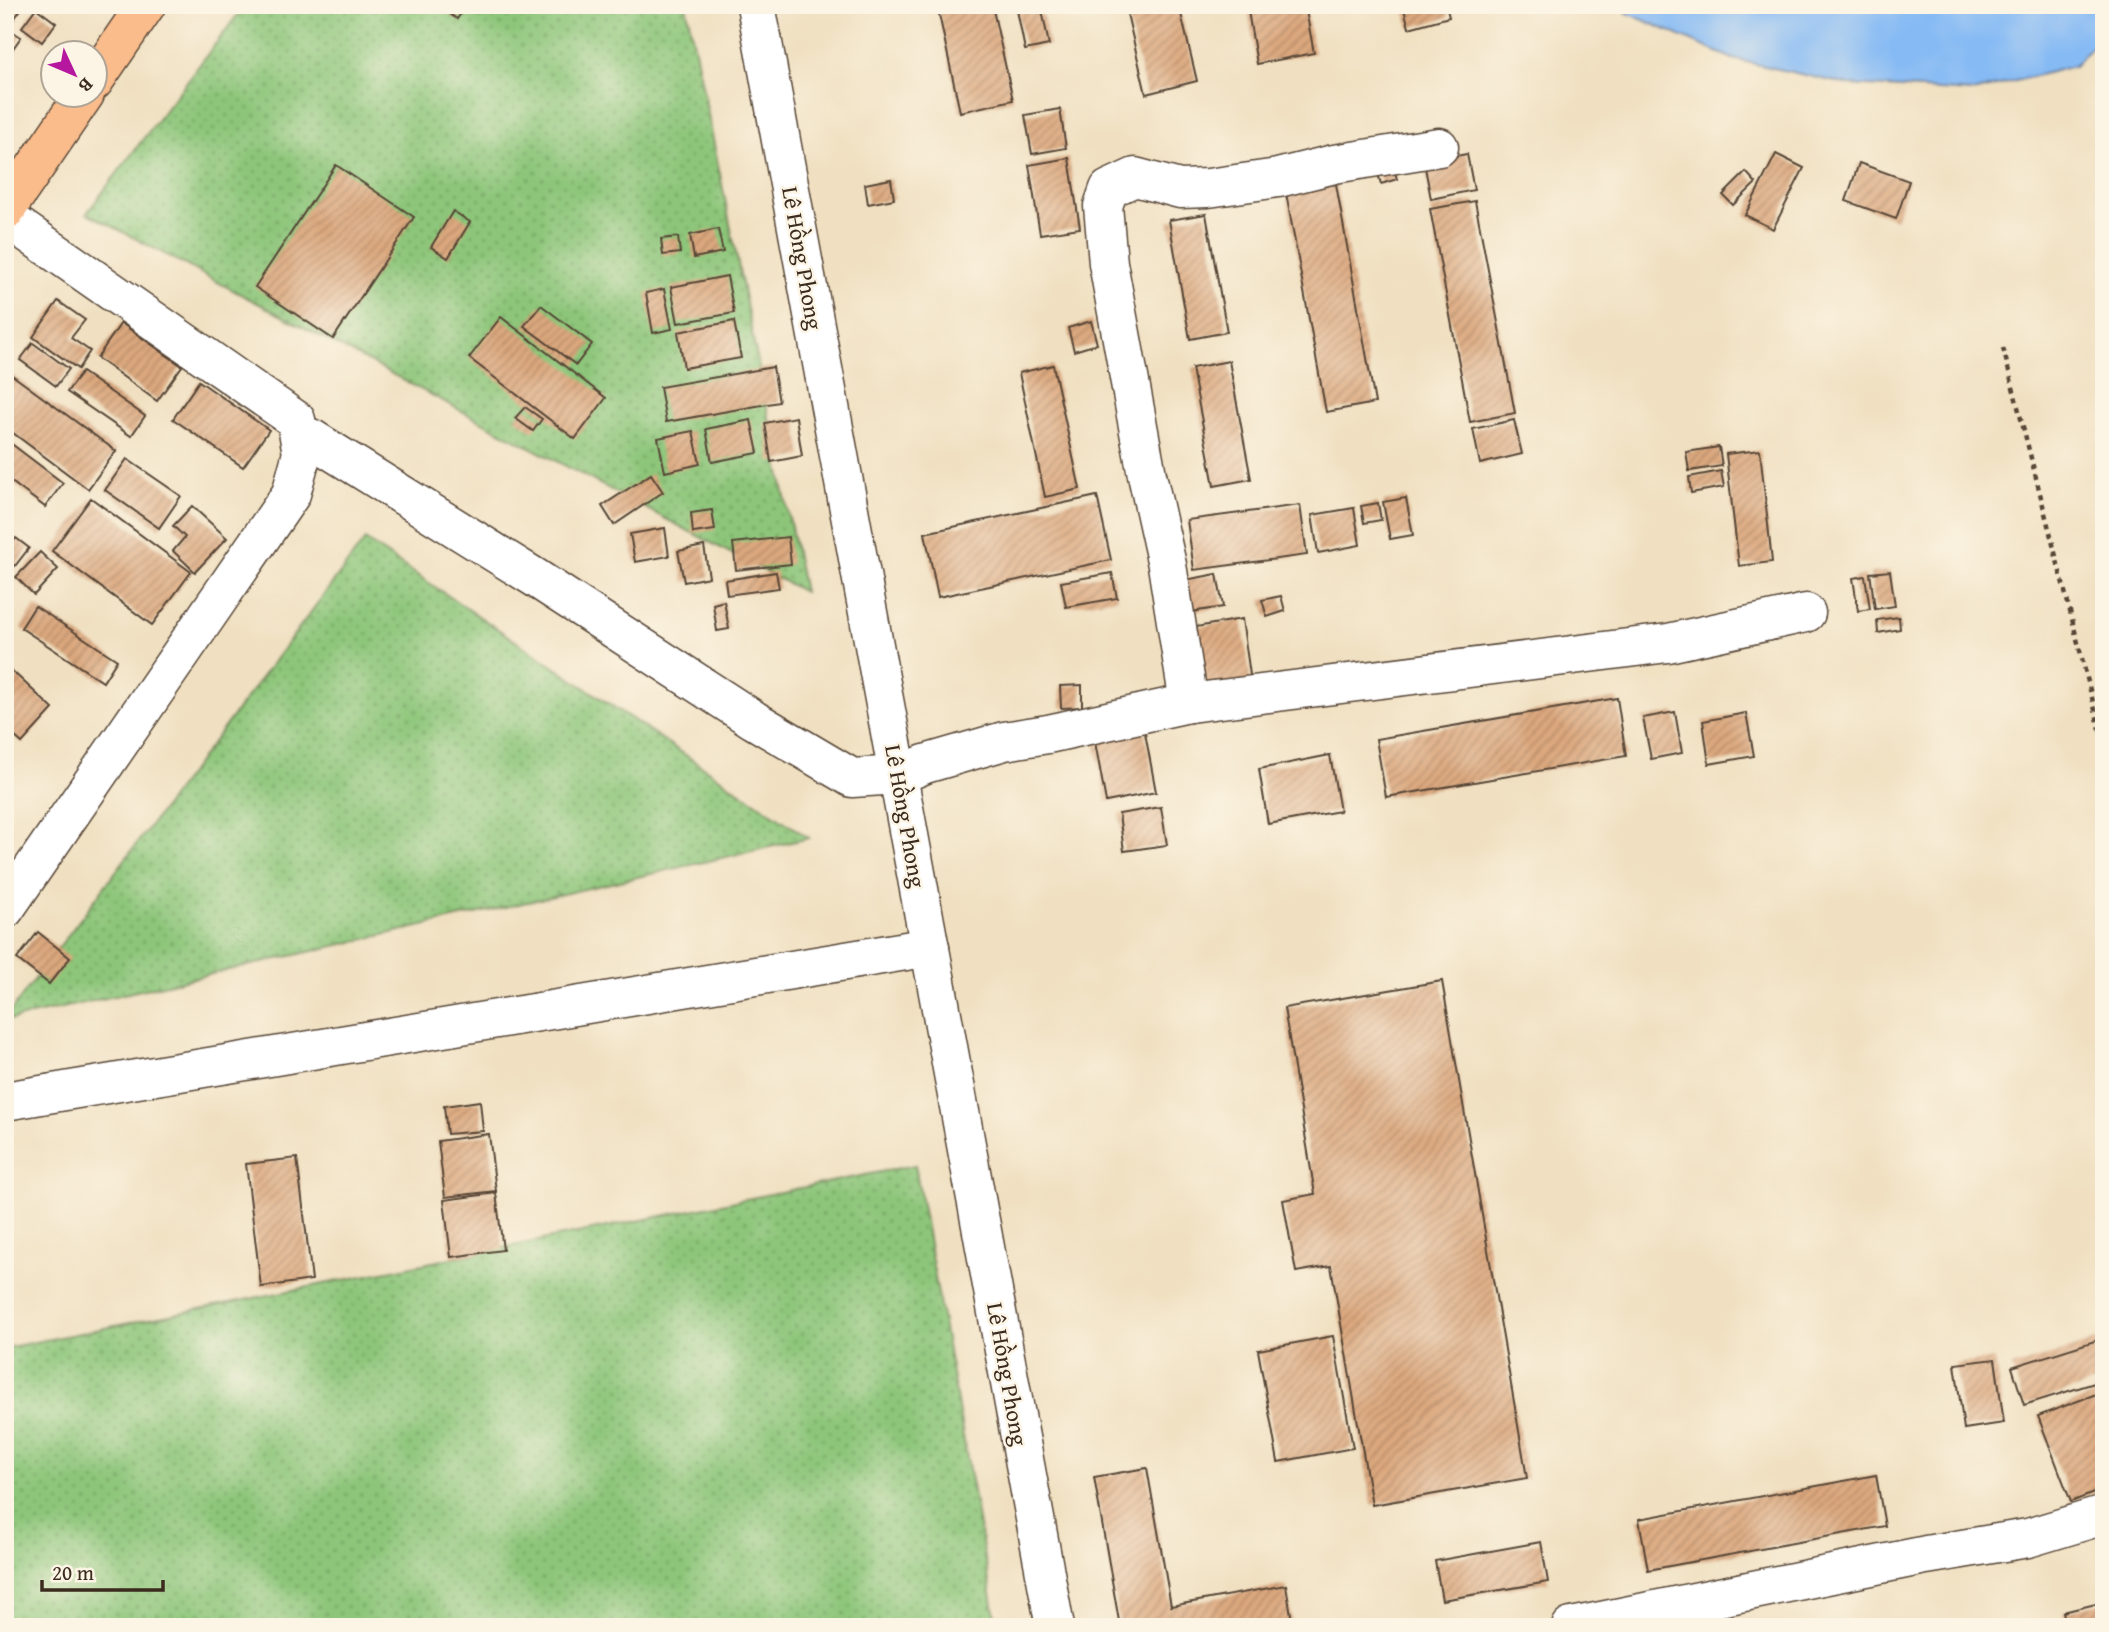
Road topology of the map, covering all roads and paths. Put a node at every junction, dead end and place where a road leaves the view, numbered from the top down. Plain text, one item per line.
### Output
1 (146, 5) edge
2 (756, 5) edge
3 (108, 61) edge
4 (75, 108) edge
5 (1439, 147) dead end
6 (5, 211) edge
7 (5, 217) edge
8 (2003, 348) dead end
9 (302, 453) junction
10 (1806, 613) dead end
11 (1189, 703) junction
12 (2104, 745) edge
13 (899, 775) junction
14 (5, 909) edge
15 (930, 947) junction
16 (5, 1101) edge
17 (2104, 1515) edge
18 (1055, 1627) edge
19 (1571, 1627) edge

1 - 3 main road
2 - 13 street, Lê Hồng Phong
4 - 6 main road
5 - 11 street
7 - 9 street
8 - 12 path
9 - 13 street
9 - 14 street
10 - 11 street
11 - 13 street
13 - 15 street, Lê Hồng Phong
15 - 16 street
15 - 18 street, Lê Hồng Phong
17 - 19 street

